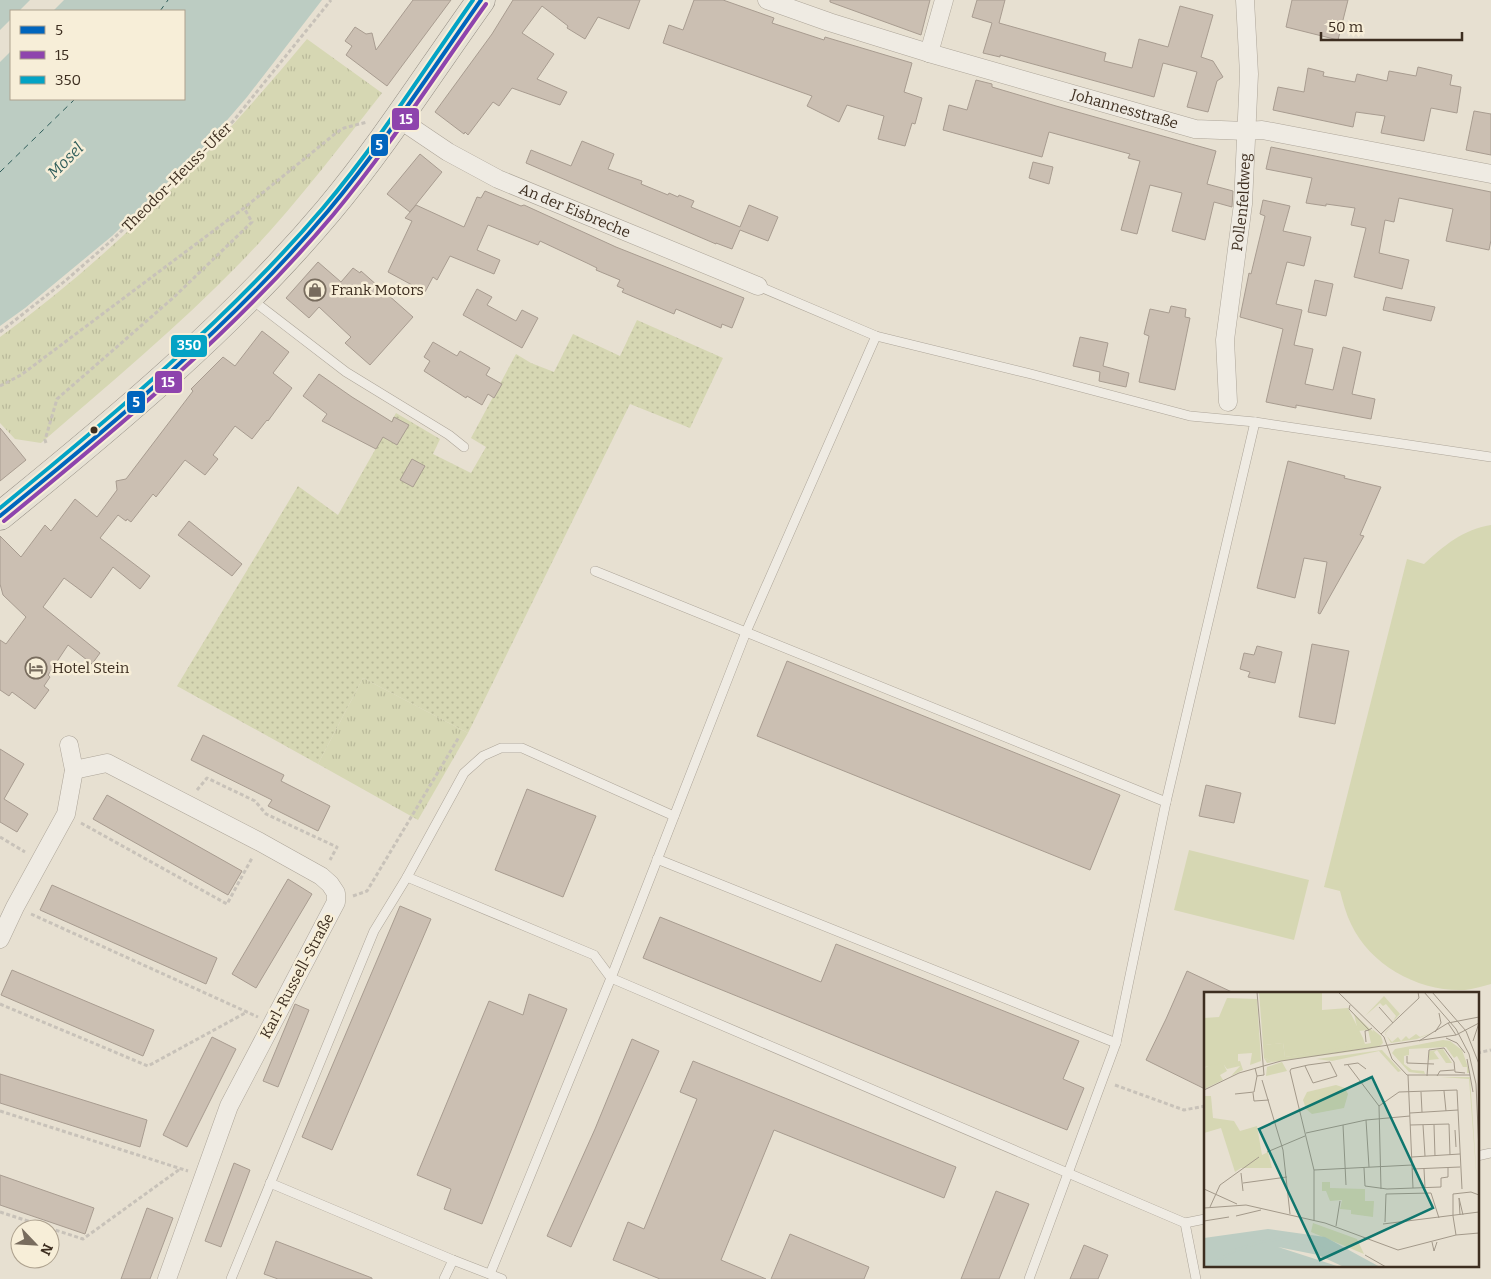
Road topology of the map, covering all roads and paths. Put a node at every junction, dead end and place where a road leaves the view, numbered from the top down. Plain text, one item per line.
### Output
1 (331, 0) edge
2 (481, 0) edge
3 (767, 0) edge
4 (944, 0) edge
5 (1245, 0) edge
6 (929, 53) junction
7 (398, 119) junction
8 (370, 122) dead end
9 (1246, 131) junction
10 (1491, 174) edge
11 (244, 208) junction
12 (758, 286) joint
13 (248, 297) junction
14 (0, 332) edge
15 (876, 336) junction
16 (0, 386) edge
17 (1228, 402) dead end
18 (1255, 422) junction
19 (46, 443) dead end
20 (464, 446) dead end
21 (1491, 457) edge
22 (0, 516) edge
23 (595, 571) dead end
24 (746, 632) junction
25 (459, 737) dead end
26 (69, 745) dead end
27 (74, 770) junction
28 (1166, 802) junction
29 (186, 803) junction
30 (66, 814) junction
31 (674, 816) junction
32 (0, 837) edge
33 (260, 842) junction
34 (657, 859) junction
35 (40, 861) junction
36 (321, 876) junction
37 (406, 877) junction
38 (336, 902) junction
39 (15, 907) junction
40 (0, 940) edge
41 (611, 978) junction
42 (0, 1004) edge
43 (248, 1012) junction
44 (272, 1022) junction
45 (1116, 1043) junction
46 (1491, 1050) edge
47 (1478, 1053) edge
48 (1103, 1080) junction
49 (1204, 1106) edge
50 (0, 1111) edge
51 (1491, 1153) edge
52 (1478, 1156) edge
53 (180, 1169) junction
54 (1069, 1174) junction
55 (204, 1176) junction
56 (270, 1183) junction
57 (0, 1212) edge
58 (1204, 1219) edge
59 (1186, 1223) junction
60 (453, 1260) junction
61 (490, 1274) junction
62 (167, 1279) edge
63 (231, 1279) edge
64 (444, 1279) edge
65 (502, 1279) edge
66 (1029, 1279) edge
67 (1196, 1279) edge

1 - 14 path, Theodor-Heuss-Ufer
2 - 7 main road
3 - 6 street, Johannesstraße
4 - 6 street
5 - 9 street, Pollenfeldweg
6 - 9 street, Johannesstraße
7 - 12 street, An der Eisbreche
7 - 13 main road
8 - 11 path
9 - 10 street, Johannesstraße
9 - 17 street, Pollenfeldweg
11 - 16 path
11 - 19 path
12 - 15 lane
13 - 20 lane
13 - 22 main road
15 - 18 lane
15 - 24 lane
18 - 21 lane
18 - 28 lane
23 - 24 lane
24 - 28 lane
24 - 31 lane
25 - 38 path
26 - 27 street
27 - 29 street, Karl-Russell-Straße
27 - 30 street
28 - 45 lane
29 - 33 street, Karl-Russell-Straße
29 - 36 path
30 - 33 path
30 - 35 street
31 - 34 lane
31 - 37 lane
32 - 35 path
33 - 36 street, Karl-Russell-Straße
34 - 41 lane
34 - 45 lane
35 - 39 street
36 - 38 street, Karl-Russell-Straße
37 - 41 lane
37 - 56 lane
38 - 44 street, Karl-Russell-Straße
39 - 40 street
39 - 43 path
41 - 54 lane
41 - 61 lane
42 - 43 path
43 - 44 path
44 - 55 street, Karl-Russell-Straße
45 - 48 lane
46 - 47 path
48 - 49 path
48 - 54 lane
50 - 53 path
51 - 52 lane
53 - 55 path
53 - 57 path
54 - 59 lane
54 - 66 lane
55 - 62 street, Karl-Russell-Straße
56 - 60 lane
56 - 63 lane
58 - 59 lane
59 - 67 lane
60 - 61 lane
60 - 64 lane
61 - 65 lane

